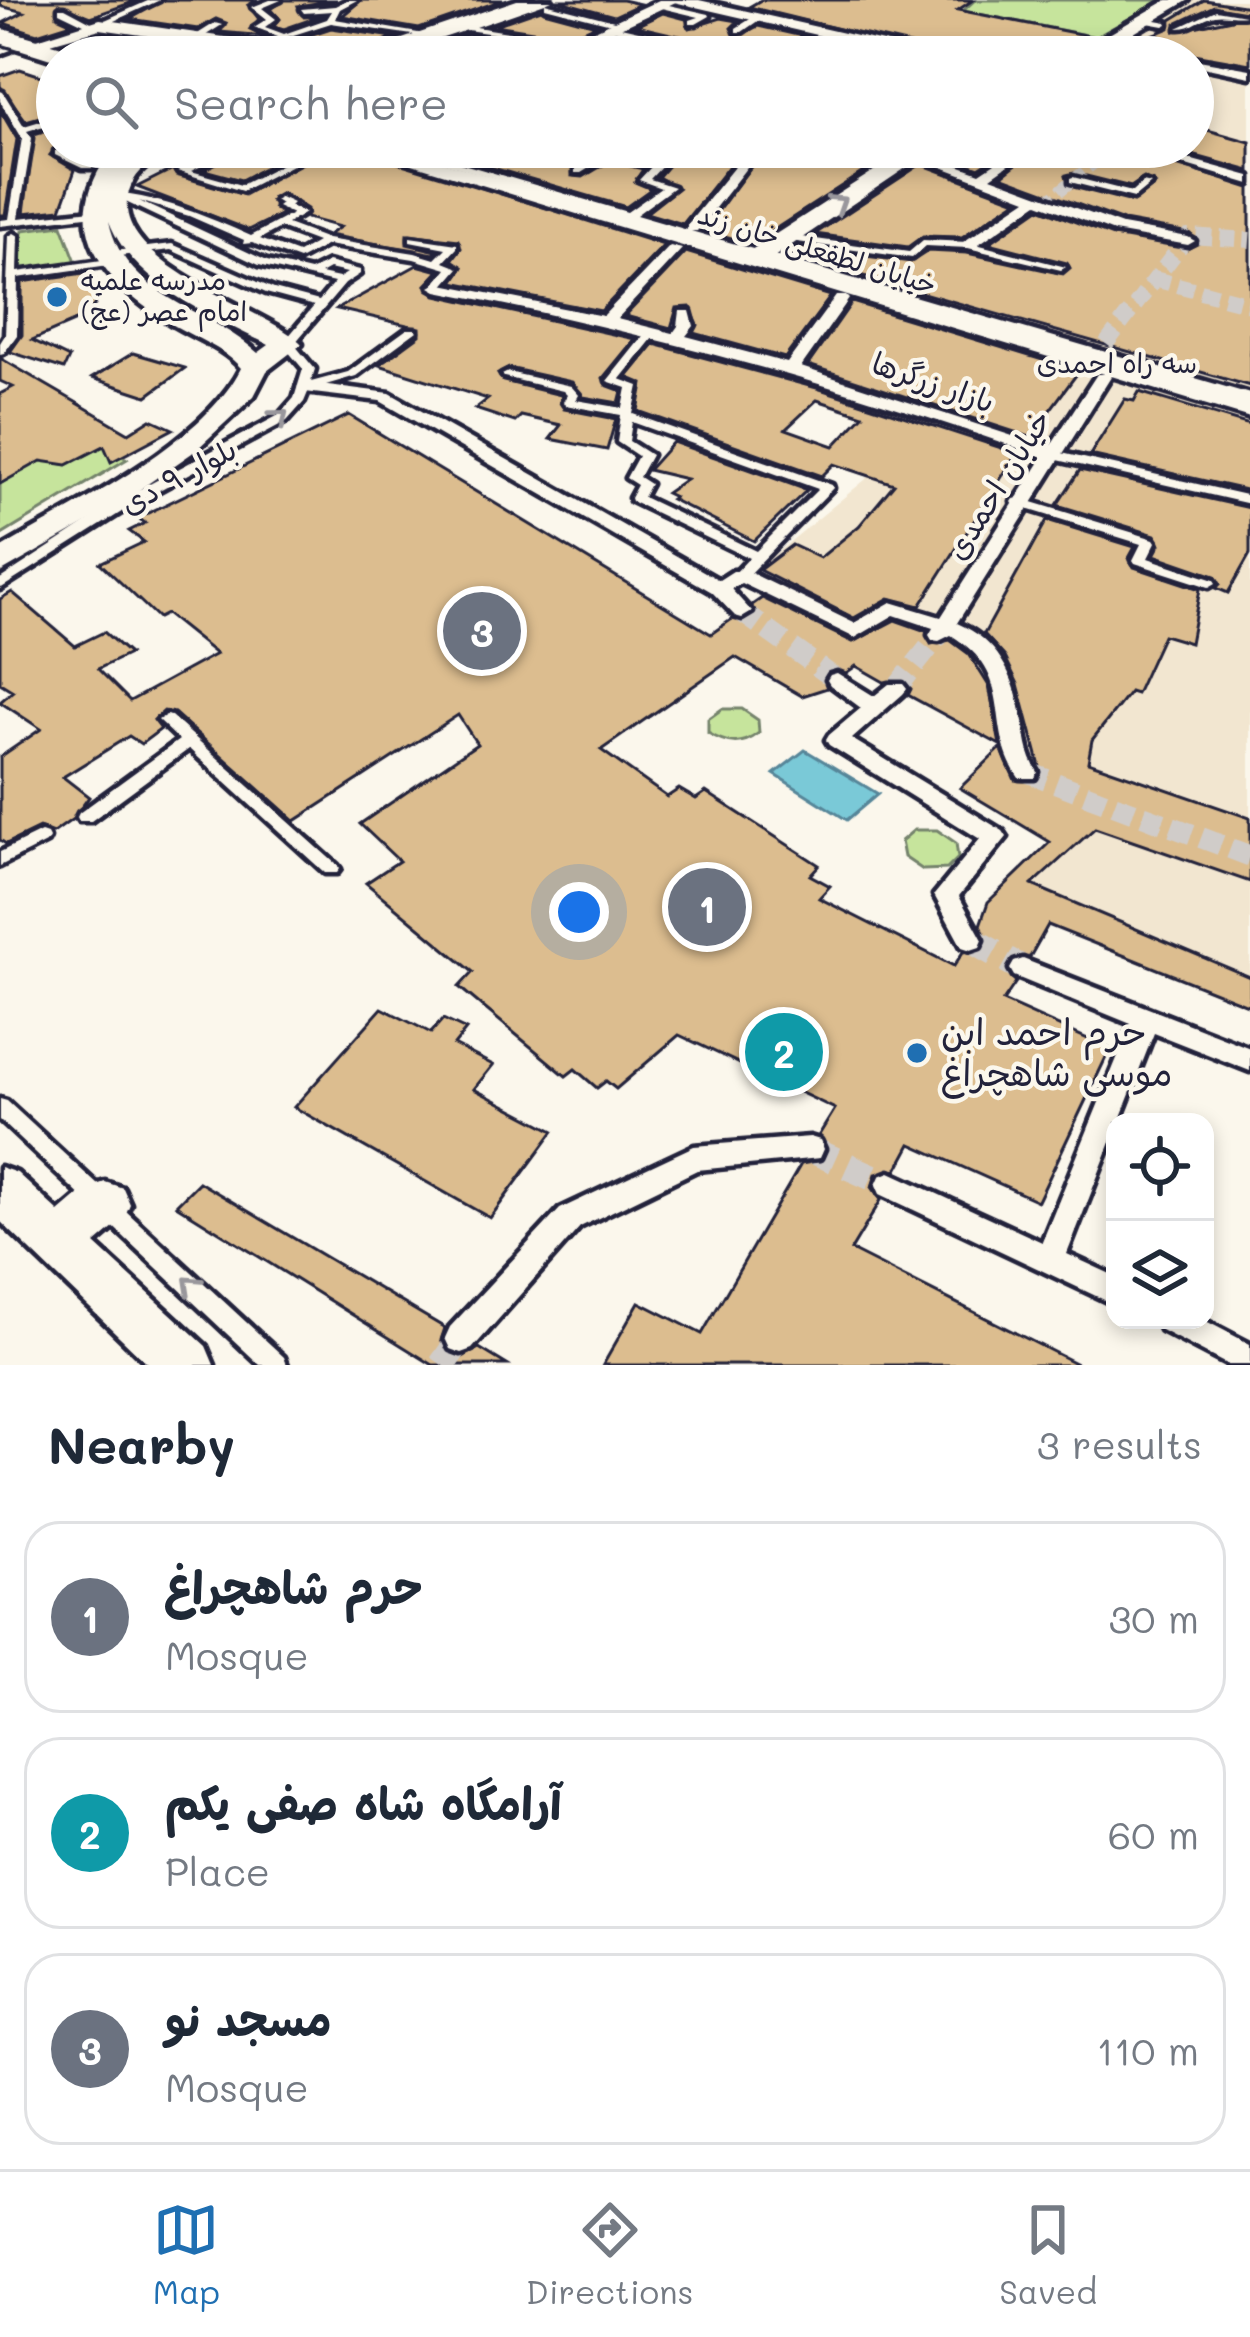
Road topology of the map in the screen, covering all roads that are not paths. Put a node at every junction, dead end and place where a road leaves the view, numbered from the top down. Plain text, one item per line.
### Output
1 (157, 0) edge
2 (277, 0) edge
3 (353, 0) edge
4 (1180, 0) edge
5 (258, 2) edge
6 (544, 2) edge
7 (669, 2) edge
8 (337, 8) junction
9 (62, 10) dead end
10 (304, 11) dead end
11 (1241, 15) dead end
12 (758, 19) junction
13 (330, 21) junction
14 (693, 22) dead end
15 (95, 24) junction
16 (218, 25) dead end
17 (463, 25) junction
18 (615, 25) junction
19 (1182, 28) dead end
20 (739, 30) dead end
21 (200, 35) junction
22 (426, 35) junction
23 (43, 36) edge
24 (206, 36) edge
25 (261, 36) edge
26 (290, 36) edge
27 (423, 36) edge
28 (434, 36) edge
29 (527, 36) edge
30 (591, 36) edge
31 (655, 36) edge
32 (816, 36) edge
33 (1121, 36) edge
34 (1214, 67) edge
35 (1250, 73) edge
36 (0, 94) edge
37 (36, 125) edge
38 (23, 129) junction
39 (111, 168) edge
40 (134, 168) edge
41 (189, 168) edge
42 (281, 168) edge
43 (441, 168) edge
44 (466, 168) edge
45 (583, 168) edge
46 (655, 168) edge
47 (740, 168) edge
48 (894, 168) edge
49 (964, 168) edge
50 (995, 168) edge
51 (1207, 168) edge
52 (578, 171) dead end
53 (985, 174) junction
54 (1073, 180) dead end
55 (1250, 180) edge
56 (1146, 184) dead end
57 (20, 190) junction
58 (0, 193) edge
59 (280, 200) dead end
60 (1042, 200) junction
61 (126, 205) junction
62 (628, 216) junction
63 (92, 217) junction
64 (14, 221) junction
65 (0, 223) edge
66 (280, 225) junction
67 (692, 228) dead end
68 (14, 236) dead end
69 (788, 238) junction
70 (414, 239) dead end
71 (1188, 241) dead end
72 (247, 242) junction
73 (325, 242) junction
74 (968, 245) junction
75 (675, 249) dead end
76 (862, 250) junction
77 (119, 255) junction
78 (755, 258) junction
79 (436, 264) junction
80 (1061, 266) dead end
81 (13, 276) junction
82 (436, 287) joint
83 (843, 290) junction
84 (321, 304) junction
85 (685, 314) dead end
86 (605, 322) junction
87 (411, 331) dead end
88 (651, 333) junction
89 (676, 338) junction
90 (288, 344) junction
91 (0, 351) edge
92 (793, 366) junction
93 (255, 367) junction
94 (508, 375) dead end
95 (1103, 377) dead end
96 (305, 387) junction
97 (1250, 398) edge
98 (1250, 409) edge
99 (627, 414) junction
100 (1053, 455) junction
101 (1243, 499) edge
102 (1019, 502) junction
103 (758, 557) junction
104 (0, 563) edge
105 (740, 575) junction
106 (1209, 583) dead end
107 (0, 585) edge
108 (719, 588) junction
109 (742, 613) tunnel mouth
110 (943, 630) junction
111 (837, 680) tunnel mouth
112 (896, 688) tunnel mouth
113 (875, 706) junction
114 (166, 720) dead end
115 (189, 741) junction
116 (1027, 772) dead end
117 (85, 817) dead end
118 (41, 838) dead end
119 (0, 860) edge
120 (331, 868) dead end
121 (971, 940) tunnel mouth
122 (1023, 969) tunnel mouth
123 (1147, 1017) junction
124 (1250, 1060) edge
125 (0, 1107) edge
126 (810, 1149) tunnel mouth
127 (890, 1185) tunnel mouth
128 (0, 1190) edge
129 (105, 1204) junction
130 (59, 1244) junction
131 (1050, 1258) junction
132 (1106, 1287) edge
133 (1190, 1329) edge
134 (461, 1338) tunnel mouth
135 (1250, 1360) edge
136 (187, 1365) edge
137 (275, 1365) edge

1 - 15 lane
2 - 5 lane
3 - 8 lane
4 - 33 street
5 - 25 lane
6 - 17 street
6 - 18 lane
7 - 12 street
7 - 14 lane
7 - 18 street
8 - 10 lane
8 - 13 lane
9 - 15 lane
11 - 19 lane
12 - 20 lane
12 - 32 street
13 - 22 lane
13 - 26 lane
15 - 21 street
15 - 23 street
16 - 21 lane
17 - 22 street
17 - 28 lane
17 - 29 lane
18 - 30 street
18 - 31 lane
21 - 24 street
22 - 27 street
34 - 35 street
36 - 38 lane
37 - 38 lane
38 - 57 lane
39 - 63 street
40 - 61 street
41 - 42 lane
43 - 78 street, خیابان لطفعلی خان زند
44 - 62 lane
45 - 52 lane
46 - 62 lane
47 - 67 street
69 -> 48 street
49 - 53 street
50 - 53 street
51 - 55 street
53 - 60 street
54 - 56 lane
57 - 58 lane
57 - 64 lane
59 - 66 lane
60 - 71 street
60 - 74 street
61 - 63 lane
61 - 72 lane
61 - 77 street
61 - 84 lane
62 - 78 lane
63 - 64 lane
63 - 77 street
64 - 65 lane
66 - 72 lane
66 - 73 lane
68 - 81 lane
69 - 76 lane
69 - 78 street
70 - 79 lane
72 - 73 lane
73 - 79 lane
74 - 76 lane
74 - 80 lane
75 - 86 street
76 - 83 lane
77 - 81 lane
77 - 84 lane
77 - 90 street
77 - 93 street
78 - 83 street, خیابان لطفعلی خان زند
79 - 82 lane
81 - 91 lane
82 - 86 street, بازار زرگرها
83 - 92 street
83 - 97 lane
83 - 98 street, خیابان لطفعلی خان زند
84 - 90 lane
85 - 89 street
86 - 88 street, بازار زرگرها
87 - 96 lane
88 - 89 street, بازار زرگرها
88 - 99 lane
89 - 92 street, بازار زرگرها
90 - 93 street, بلوار ۹ دی
90 - 96 lane
92 - 100 street, بازار زرگرها
93 - 104 street, بلوار ۹ دی
94 - 99 lane
95 - 100 street, خیابان احمدی
107 -> 96 lane, بلوار ۹ دی
96 - 108 street
99 - 103 lane
99 - 103 lane
100 - 101 lane
100 - 102 street, خیابان احمدی
102 - 106 lane
102 - 110 street, خیابان احمدی
103 - 105 lane
105 - 108 street
105 - 110 street
108 - 109 street
110 - 116 street
111 - 113 street
112 - 113 street
113 - 121 street
114 - 115 lane
115 - 117 lane
115 - 120 lane
118 - 119 lane
122 - 123 street
123 - 124 street
123 - 131 street
125 - 129 lane
126 - 134 street
127 - 131 street
128 - 130 street
129 - 130 street
137 -> 129 lane
130 - 136 street
131 - 132 street
133 - 135 street

